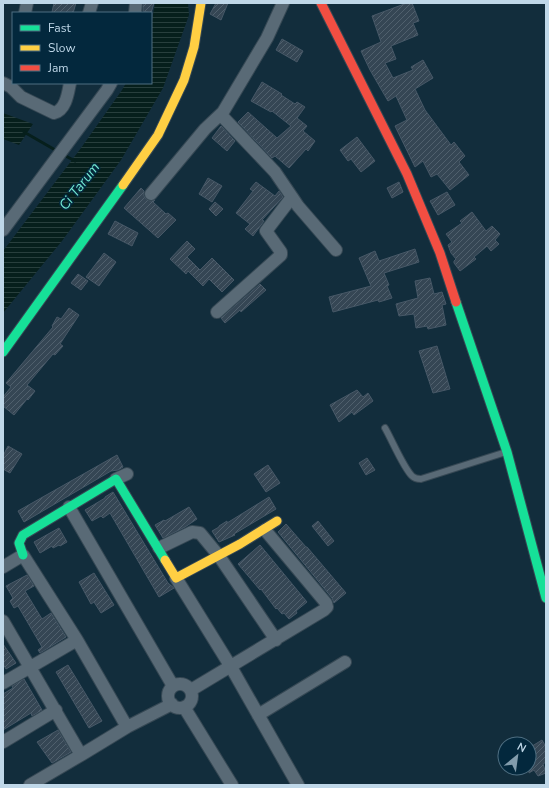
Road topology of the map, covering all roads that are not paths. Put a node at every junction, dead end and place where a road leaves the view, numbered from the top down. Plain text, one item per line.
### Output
1 (201, 3) edge
2 (283, 3) edge
3 (321, 3) edge
4 (9, 82) edge
5 (70, 84) edge
6 (111, 84) edge
7 (221, 115) junction
8 (151, 194) dead end
9 (292, 197) junction
10 (3, 230) edge
11 (336, 250) dead end
12 (217, 312) dead end
13 (3, 352) edge
14 (385, 428) dead end
15 (506, 452) junction
16 (69, 507) junction
17 (277, 521) dead end
18 (265, 530) junction
19 (159, 548) junction
20 (23, 554) junction
21 (219, 556) junction
22 (3, 567) edge
23 (176, 578) junction
24 (546, 598) edge
25 (4, 624) edge
26 (77, 640) junction
27 (276, 640) junction
28 (346, 662) dead end
29 (31, 667) junction
30 (231, 667) junction
31 (3, 684) edge
32 (173, 686) junction
33 (191, 690) junction
34 (172, 704) junction
35 (184, 707) junction
36 (56, 710) junction
37 (258, 715) junction
38 (127, 727) junction
39 (3, 742) edge
40 (81, 755) junction
41 (30, 785) edge
42 (232, 785) edge
43 (298, 785) edge

1 - 13 street
2 - 7 street
3 - 15 street
4 - 5 street
6 - 10 street
7 - 8 street
7 - 9 street
9 - 11 street
9 - 12 street
14 - 15 lane
15 - 24 street
16 - 19 street
16 - 20 street
16 - 32 street
17 - 18 street
18 - 21 street
18 - 27 street
19 - 21 street
19 - 23 street
20 - 22 street
20 - 26 street
21 - 23 street
21 - 27 street
23 - 30 street
25 - 29 street
26 - 29 street
26 - 38 street
27 - 30 street
28 - 37 street
29 - 31 street
29 - 36 street
30 - 33 street
30 - 37 street
32 - 33 street
32 - 34 street
33 - 35 street
34 - 35 street
34 - 38 street
35 - 42 street
36 - 39 street
36 - 40 street
37 - 43 street
38 - 40 street
40 - 41 street

